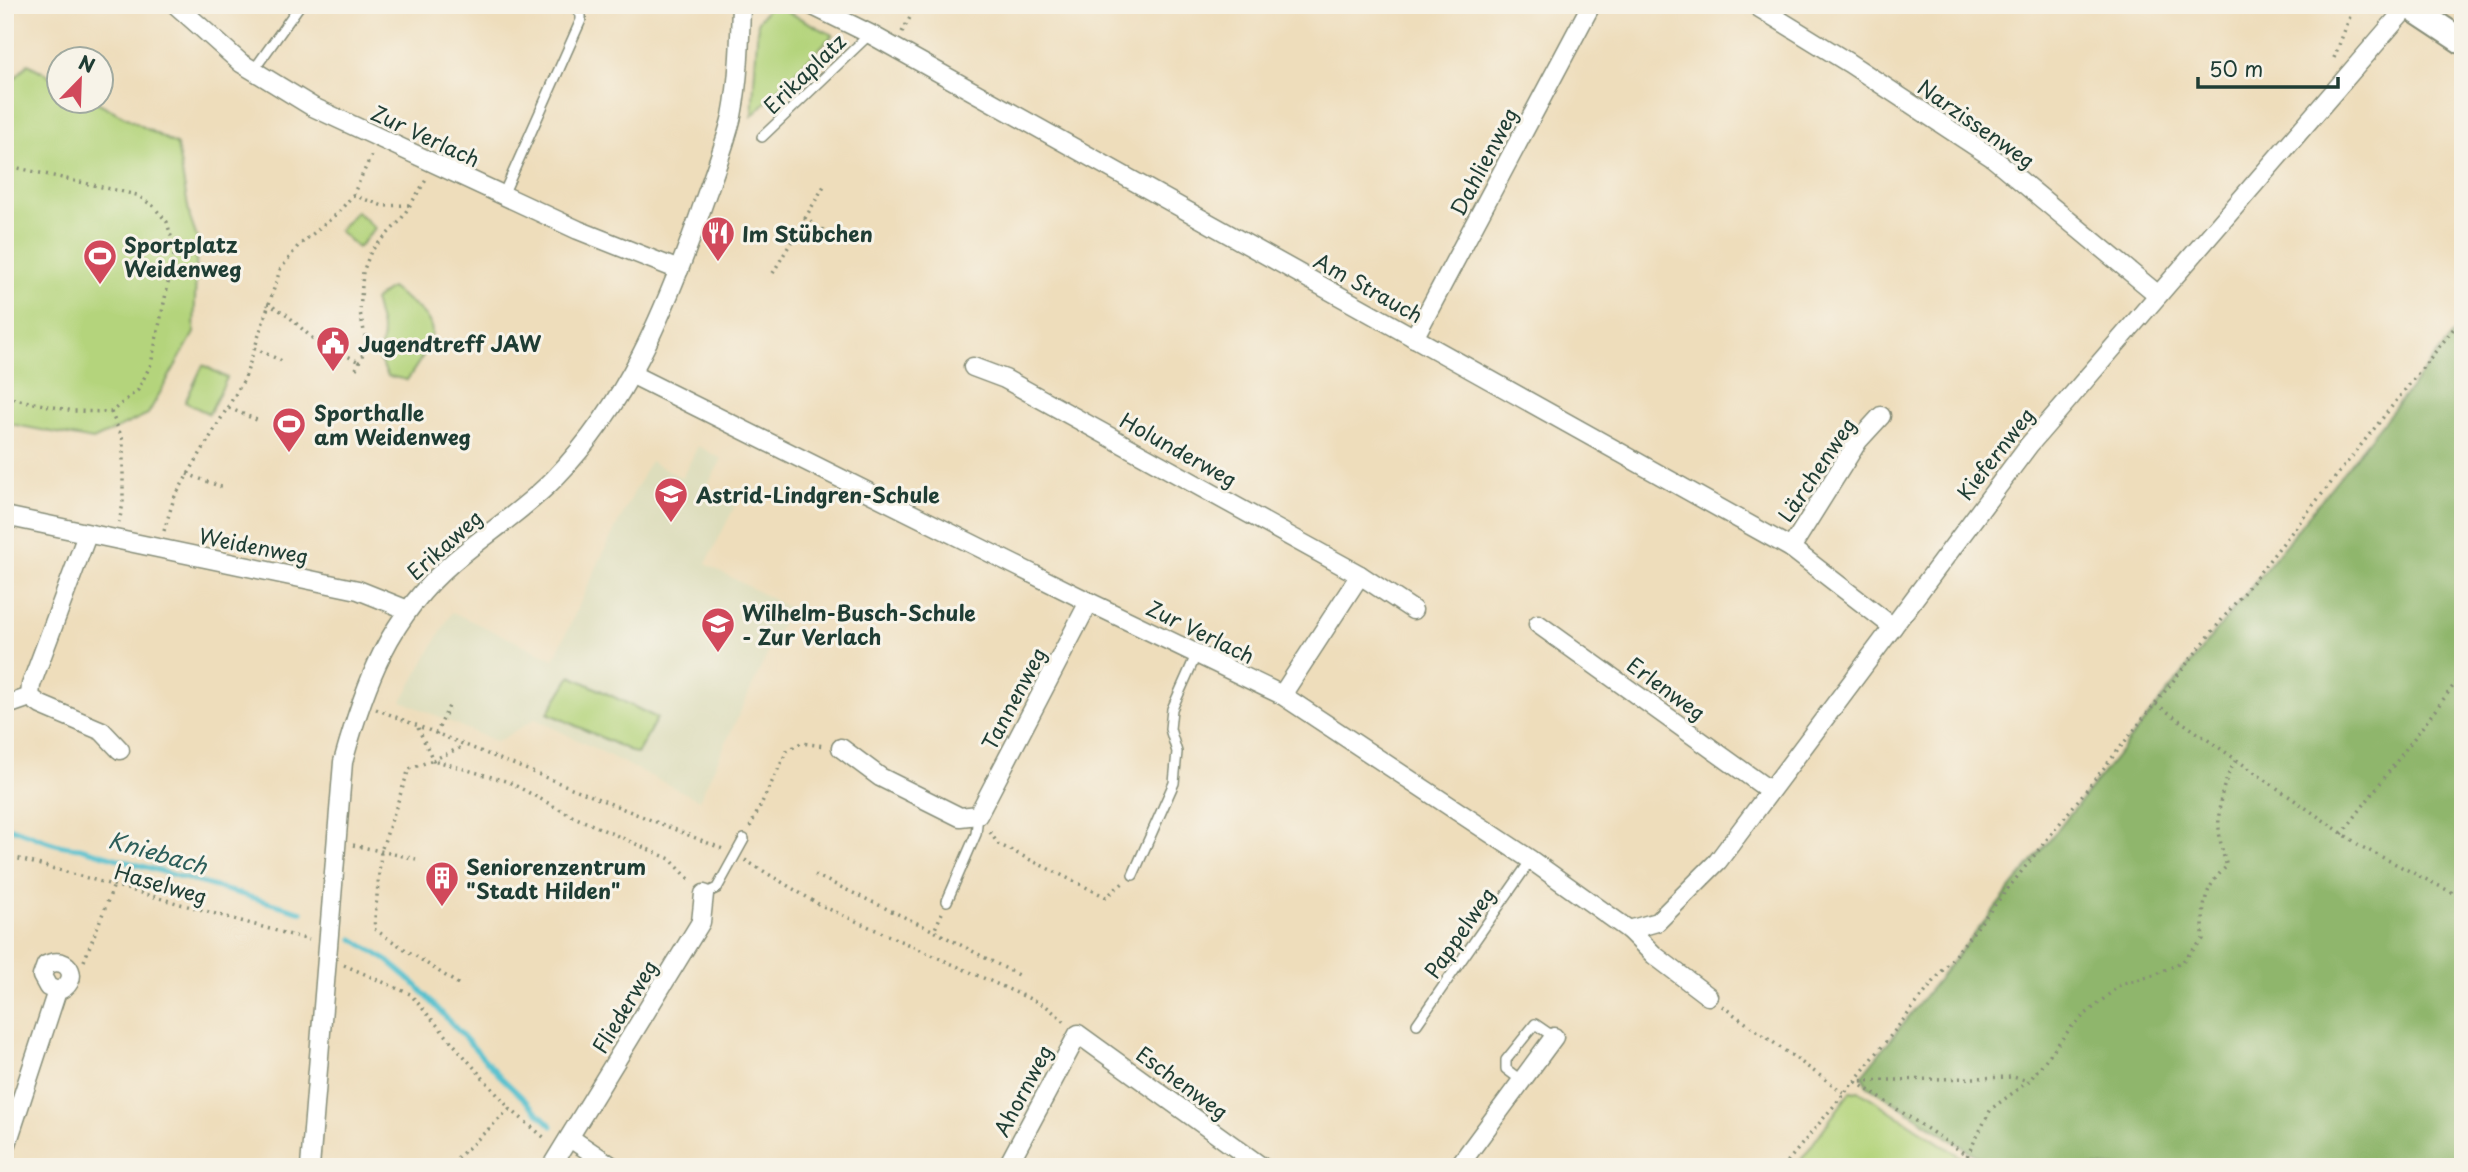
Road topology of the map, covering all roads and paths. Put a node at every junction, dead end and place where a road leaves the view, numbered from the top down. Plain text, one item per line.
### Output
1 (176, 5) edge
2 (300, 5) edge
3 (573, 5) edge
4 (741, 5) edge
5 (811, 5) edge
6 (917, 5) edge
7 (1591, 5) edge
8 (2347, 5) edge
9 (1753, 6) edge
10 (2408, 6) edge
11 (870, 34) junction
12 (900, 37) dead end
13 (2463, 42) edge
14 (2334, 58) dead end
15 (253, 71) junction
16 (762, 137) dead end
17 (372, 156) dead end
18 (5, 165) edge
19 (426, 180) dead end
20 (824, 186) dead end
21 (353, 195) junction
22 (503, 195) junction
23 (409, 205) junction
24 (804, 218) junction
25 (844, 242) dead end
26 (679, 270) junction
27 (773, 273) dead end
28 (2157, 294) junction
29 (267, 304) junction
30 (2463, 317) edge
31 (1414, 338) junction
32 (254, 348) junction
33 (284, 362) dead end
34 (359, 362) junction
35 (973, 367) dead end
36 (356, 369) dead end
37 (633, 374) junction
38 (5, 397) edge
39 (229, 408) junction
40 (111, 412) junction
41 (1881, 416) dead end
42 (257, 420) dead end
43 (187, 474) junction
44 (224, 488) dead end
45 (5, 516) edge
46 (119, 523) dead end
47 (164, 531) dead end
48 (87, 535) junction
49 (1791, 548) junction
50 (1360, 575) junction
51 (1089, 602) junction
52 (408, 610) junction
53 (1413, 610) dead end
54 (1538, 624) dead end
55 (1893, 627) junction
56 (1197, 653) junction
57 (2463, 673) edge
58 (1282, 695) junction
59 (30, 696) junction
60 (5, 702) edge
61 (450, 704) dead end
62 (2156, 704) junction
63 (417, 726) dead end
64 (436, 734) dead end
65 (466, 746) dead end
66 (841, 748) joint
67 (121, 750) dead end
68 (433, 760) junction
69 (2236, 760) junction
70 (1769, 790) junction
71 (978, 815) junction
72 (988, 830) dead end
73 (2342, 834) junction
74 (744, 839) joint
75 (351, 844) dead end
76 (381, 851) junction
77 (5, 855) edge
78 (416, 859) dead end
79 (1531, 860) junction
80 (815, 875) dead end
81 (1133, 875) joint
82 (114, 886) junction
83 (704, 894) junction
84 (2463, 898) edge
85 (947, 901) joint
86 (1629, 930) junction
87 (934, 931) junction
88 (309, 940) dead end
89 (342, 965) dead end
90 (71, 971) junction
91 (1018, 975) dead end
92 (457, 984) dead end
93 (57, 991) junction
94 (1708, 996) joint
95 (1417, 1024) dead end
96 (1078, 1034) joint
97 (1554, 1037) joint
98 (1522, 1081) junction
99 (1854, 1081) junction
100 (2029, 1081) junction
101 (1843, 1092) junction
102 (510, 1109) junction
103 (562, 1142) junction
104 (5, 1150) edge
105 (1967, 1156) junction
106 (452, 1163) dead end
107 (310, 1167) edge
108 (551, 1167) edge
109 (613, 1167) edge
110 (1007, 1167) edge
111 (1262, 1167) edge
112 (1458, 1167) edge
113 (1783, 1167) edge
114 (1985, 1167) edge

1 - 15 street, Zur Verlach
2 - 15 lane
3 - 22 lane
4 - 26 street, Erikaweg
5 - 11 street, Am Strauch
6 - 12 path
7 - 31 street, Dahlienweg
8 - 14 path
9 - 28 street, Narzissenweg
10 - 13 street
10 - 28 street, Kiefernweg
11 - 16 lane, Erikaplatz
11 - 31 street, Am Strauch
15 - 22 street, Zur Verlach
17 - 21 path
18 - 40 path
19 - 23 path
20 - 24 path
21 - 23 path
21 - 29 path
22 - 26 street, Zur Verlach
23 - 34 path
24 - 25 path
24 - 27 path
26 - 37 street, Erikaweg
28 - 55 street, Kiefernweg
29 - 32 path
29 - 34 path
30 - 62 path
31 - 49 street, Am Strauch
32 - 33 path
32 - 39 path
34 - 36 path
35 - 50 street, Holunderweg
37 - 51 street, Zur Verlach
37 - 52 street, Erikaweg
38 - 40 path
39 - 42 path
39 - 43 path
40 - 46 path
41 - 49 street, Lärchenweg
43 - 44 path
43 - 47 path
45 - 48 street, Weidenweg
48 - 52 street, Weidenweg
48 - 59 street
49 - 55 street, Am Strauch
50 - 53 street, Holunderweg
50 - 58 street
51 - 56 street, Zur Verlach
51 - 71 street, Tannenweg
52 - 107 street, Erikaweg
54 - 70 street, Erlenweg
55 - 70 street, Kiefernweg
56 - 58 street, Zur Verlach
56 - 81 lane
57 - 73 path
58 - 79 street, Zur Verlach
59 - 60 street
59 - 67 street
61 - 64 path
62 - 69 path
62 - 99 path
63 - 68 path
65 - 68 path
66 - 71 street
66 - 74 path
68 - 76 path
68 - 83 path
69 - 73 path
69 - 100 path
70 - 86 street, Kiefernweg
71 - 85 lane, Tannenweg
72 - 81 path
73 - 84 path
74 - 83 lane
75 - 76 path
76 - 78 path
76 - 92 path
77 - 82 path, Haselweg
79 - 86 street, Zur Verlach
79 - 95 lane, Pappelweg
80 - 87 path
82 - 88 path, Haselweg
82 - 90 path
83 - 103 street, Fliederweg
85 - 87 path
86 - 94 street, Zur Verlach
87 - 91 path
89 - 102 path
90 - 93 street
90 - 93 street
93 - 104 street
94 - 101 path
96 - 110 street, Ahornweg
96 - 111 street, Eschenweg
97 - 98 street
97 - 98 lane
98 - 112 street
99 - 100 path
99 - 101 path
99 - 105 path
100 - 105 path
101 - 113 path
102 - 103 path
102 - 106 path
103 - 108 street, Fliederweg
103 - 109 street
105 - 114 path

